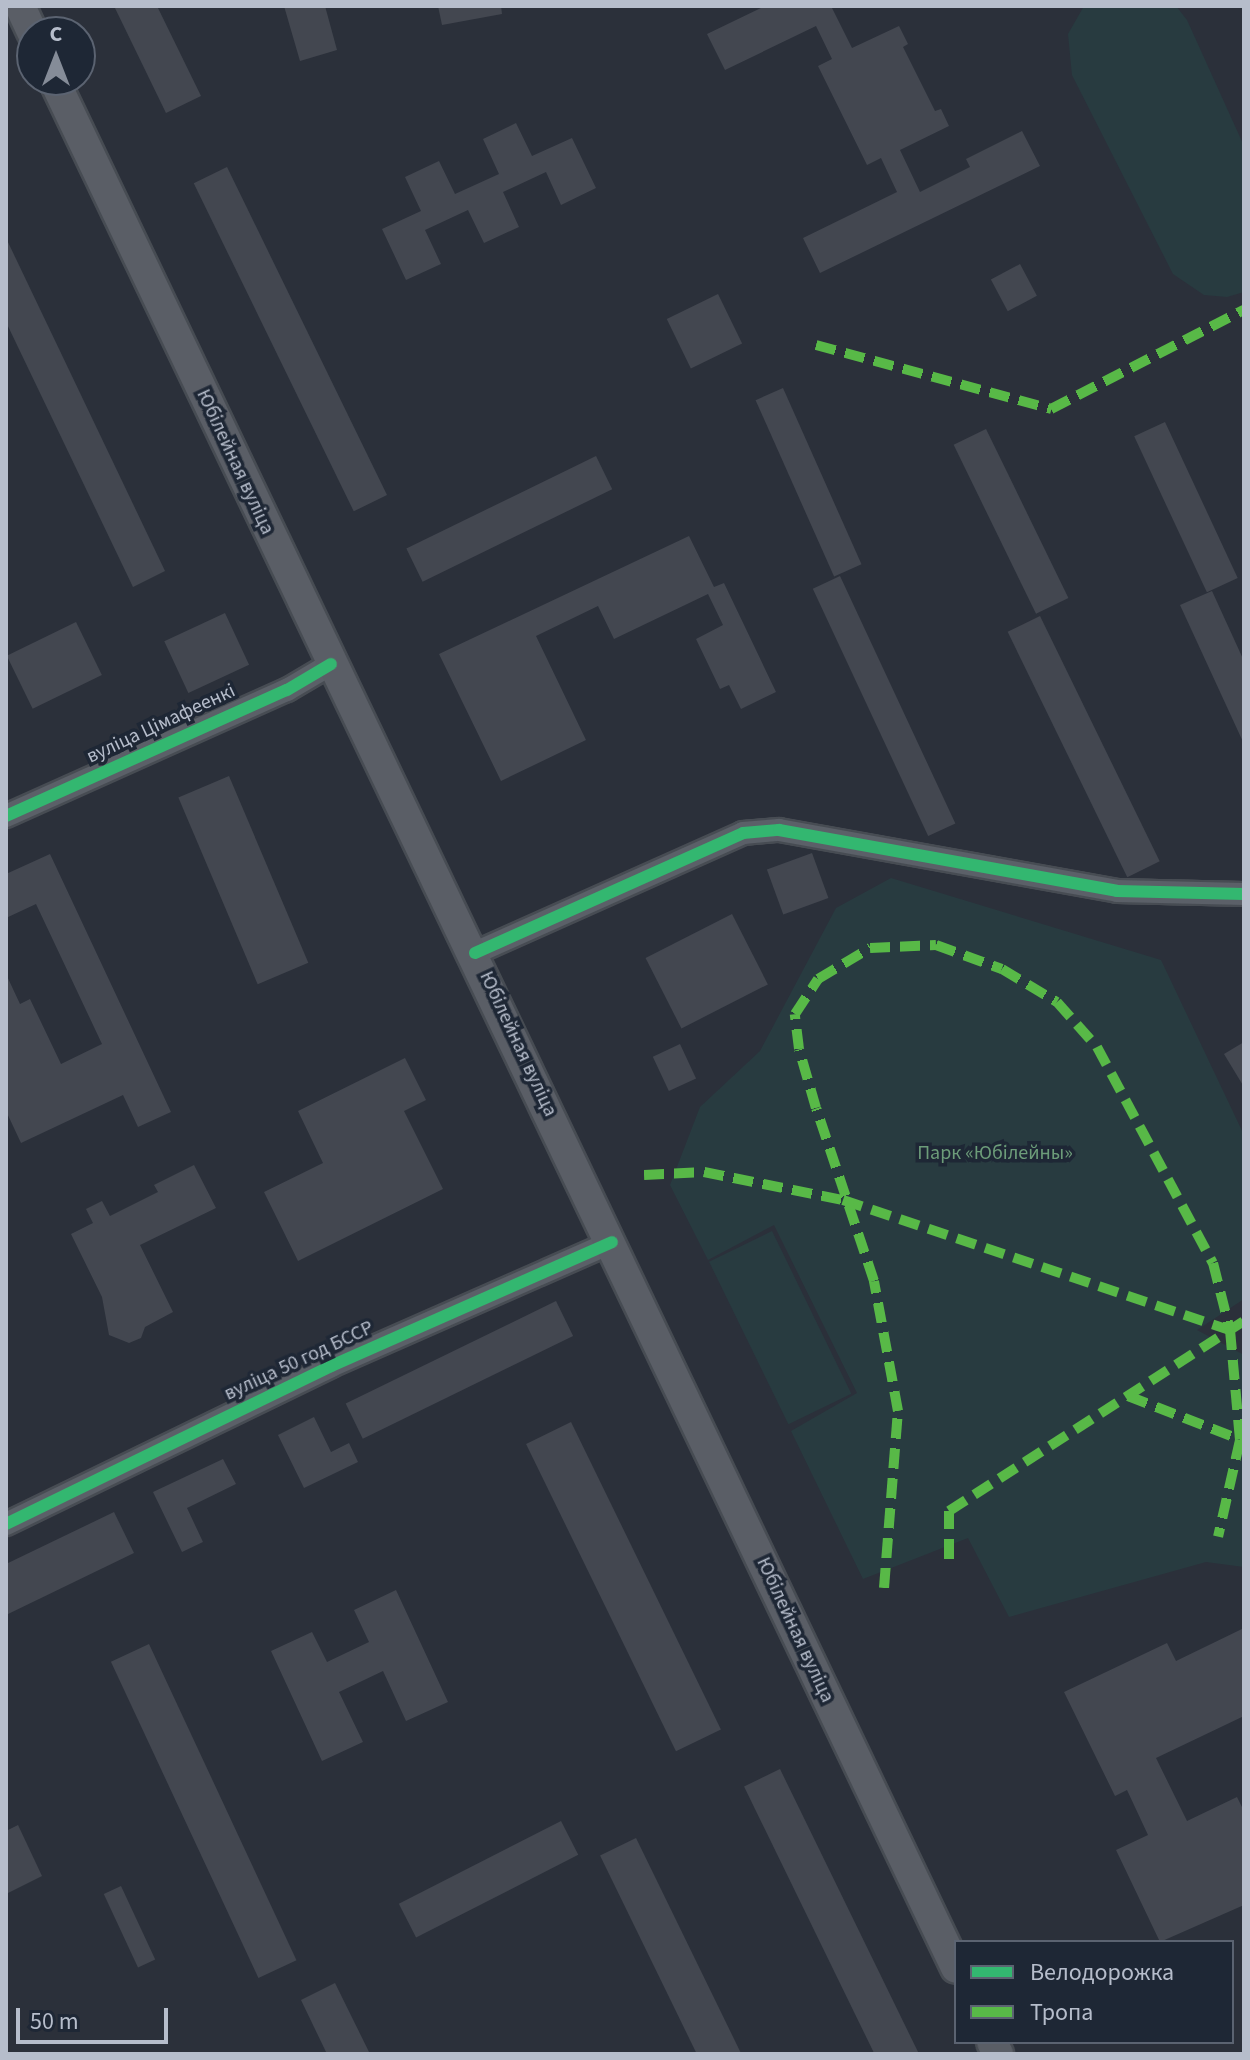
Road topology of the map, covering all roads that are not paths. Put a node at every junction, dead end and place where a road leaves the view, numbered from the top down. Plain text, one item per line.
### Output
1 (62, 96) edge
2 (331, 664) junction
3 (6, 816) edge
4 (1244, 894) edge
5 (475, 953) junction
6 (612, 1242) junction
7 (6, 1524) edge
8 (954, 1964) edge

1 - 2 main road, Юбілейная вуліца
2 - 3 street, вуліца Цімафеенкі
2 - 5 main road, Юбілейная вуліца
4 - 5 street
5 - 6 main road, Юбілейная вуліца
6 - 7 street, вуліца 50 год БССР
6 - 8 main road, Юбілейная вуліца

